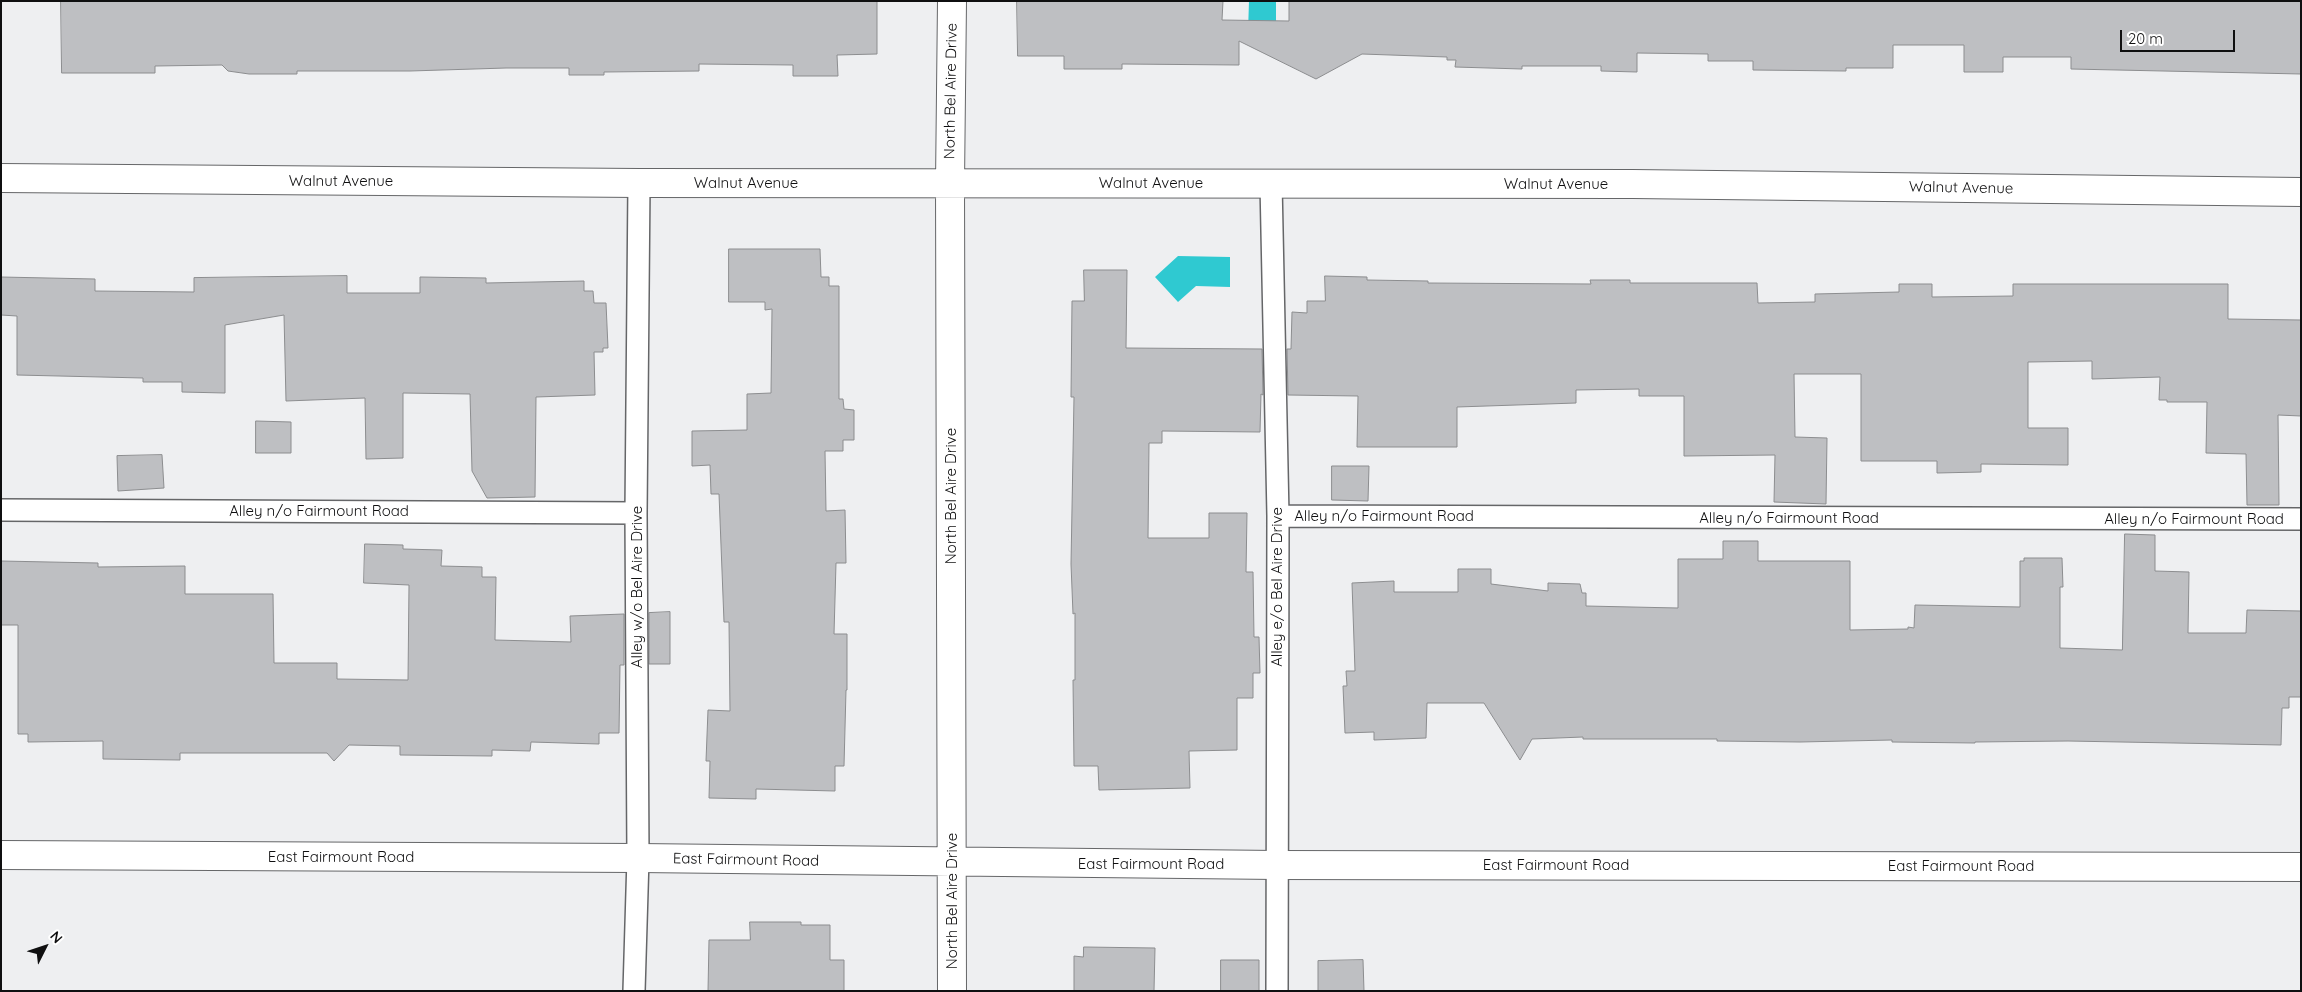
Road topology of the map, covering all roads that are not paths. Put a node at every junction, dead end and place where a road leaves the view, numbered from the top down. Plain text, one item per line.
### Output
1 (952, 1) edge
2 (1, 178) edge
3 (639, 183) junction
4 (950, 183) junction
5 (1271, 183) junction
6 (2301, 192) edge
7 (1, 510) edge
8 (636, 513) junction
9 (1278, 516) junction
10 (2301, 519) edge
11 (1, 855) edge
12 (638, 858) junction
13 (953, 862) junction
14 (1276, 864) junction
15 (2301, 867) edge
16 (634, 991) edge
17 (952, 991) edge
18 (1276, 991) edge

1 - 4 street, North Bel Aire Drive
2 - 3 street, Walnut Avenue
3 - 4 street, Walnut Avenue
3 - 8 lane, Alley w/o Bel Aire Drive
4 - 5 street, Walnut Avenue
4 - 13 street, North Bel Aire Drive
5 - 6 street, Walnut Avenue
5 - 9 lane, Alley e/o Bel Aire Drive
7 - 8 lane, Alley n/o Fairmount Road
8 - 12 lane, Alley w/o Bel Aire Drive
9 - 10 lane, Alley n/o Fairmount Road
9 - 14 lane, Alley e/o Bel Aire Drive
11 - 12 street, East Fairmount Road
12 - 13 street, East Fairmount Road
12 - 16 lane, Alley w/o Bel Aire Drive
13 - 14 street, East Fairmount Road
13 - 17 street, North Bel Aire Drive
14 - 15 street, East Fairmount Road
14 - 18 lane, Alley e/o Bel Aire Drive

